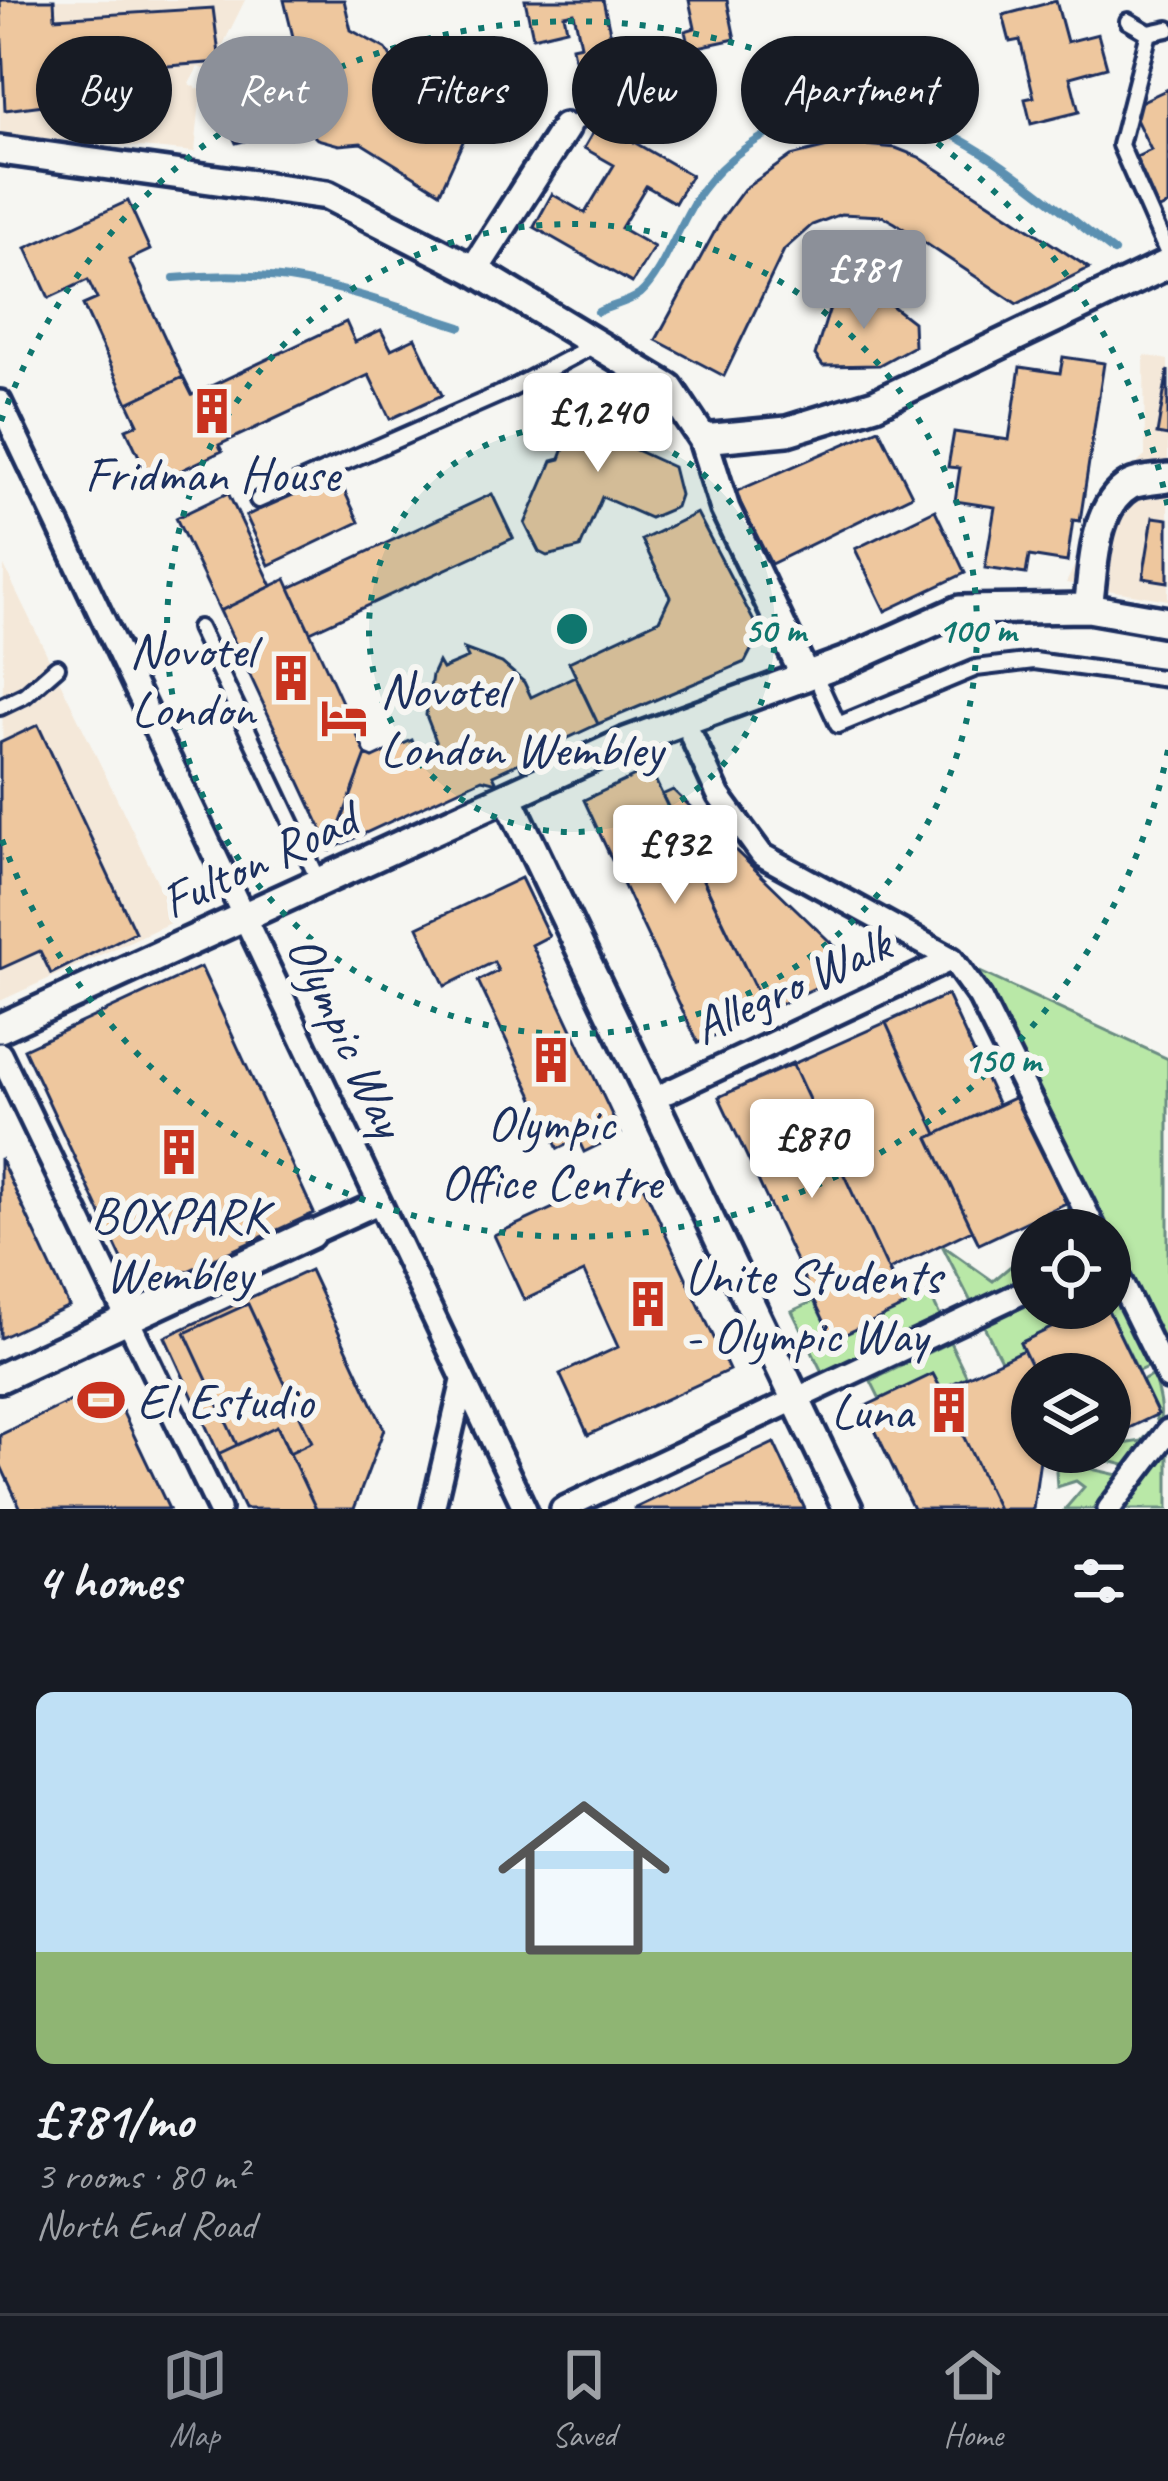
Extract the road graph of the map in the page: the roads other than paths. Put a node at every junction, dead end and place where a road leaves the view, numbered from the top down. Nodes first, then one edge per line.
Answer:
1 (1128, 21) dead end
2 (1168, 29) edge
3 (1149, 33) junction
4 (572, 126) edge
5 (565, 128) joint
6 (0, 150) edge
7 (1168, 254) edge
8 (1168, 264) edge
9 (474, 270) junction
10 (596, 344) junction
11 (0, 402) edge
12 (704, 439) junction
13 (1168, 478) edge
14 (258, 500) dead end
15 (1088, 608) junction
16 (1168, 622) edge
17 (199, 628) dead end
18 (57, 668) dead end
19 (1168, 679) edge
20 (813, 682) junction
21 (0, 707) edge
22 (692, 737) dead end
23 (508, 797) junction
24 (320, 883) junction
25 (243, 919) junction
26 (952, 959) junction
27 (0, 1028) edge
28 (0, 1054) edge
29 (668, 1092) dead end
30 (378, 1203) junction
31 (1085, 1209) edge
32 (310, 1234) joint
33 (1011, 1298) edge
34 (1131, 1303) edge
35 (124, 1320) junction
36 (0, 1378) edge
37 (1168, 1378) edge
38 (464, 1381) junction
39 (798, 1401) junction
40 (1168, 1431) edge
41 (219, 1509) edge
42 (434, 1509) edge
43 (525, 1509) edge
44 (562, 1509) edge
45 (848, 1509) edge
46 (1108, 1509) edge

1 - 3 lane
2 - 3 lane
3 - 7 lane
4 - 5 lane
5 - 9 street
6 - 9 street
8 - 12 street
9 - 10 street
10 - 12 street
10 - 14 lane
11 - 25 street, Olympic Way
12 - 20 street
13 - 15 street
15 - 16 street, Fulton Road
15 - 20 street, Fulton Road
17 - 24 lane
18 - 21 lane
19 - 20 lane
20 - 23 street, Fulton Road
22 - 26 street
23 - 24 street, Fulton Road
23 - 39 street
24 - 25 street, Fulton Road
25 - 27 street, Fulton Road
25 - 30 street, Olympic Way
26 - 29 street, Allegro Walk
26 - 31 street
28 - 35 street
30 - 32 street
30 - 38 street, Olympic Way
32 - 35 street
33 - 39 street
34 - 37 street
35 - 36 street
35 - 41 street
38 - 42 street
38 - 43 street, Olympic Way
39 - 44 street
39 - 45 street
40 - 46 street

